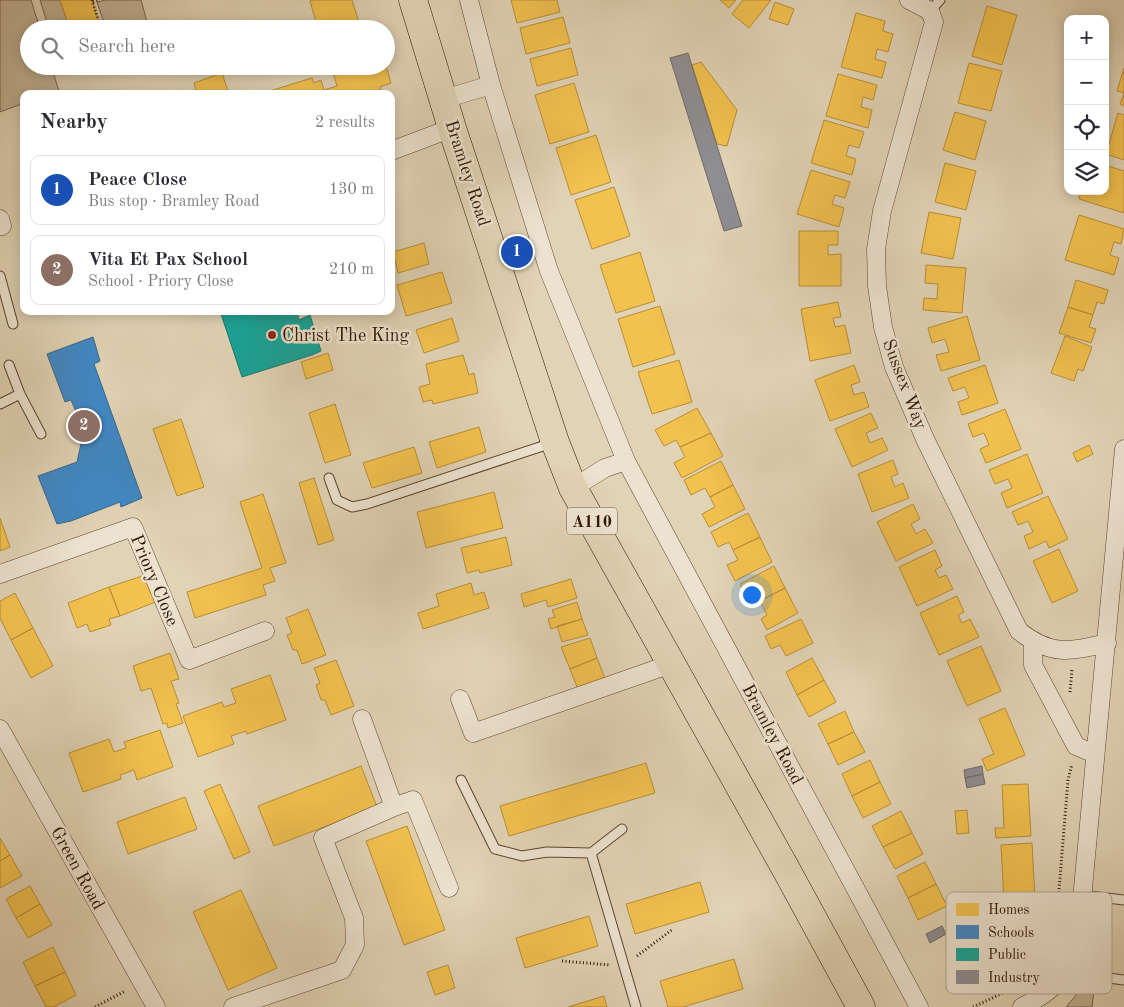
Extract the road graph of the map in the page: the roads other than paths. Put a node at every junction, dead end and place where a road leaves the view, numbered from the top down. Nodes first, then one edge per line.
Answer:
1 (414, 0) edge
2 (468, 0) edge
3 (909, 0) edge
4 (935, 6) edge
5 (490, 85) junction
6 (444, 98) junction
7 (452, 128) junction
8 (395, 149) edge
9 (0, 219) edge
10 (0, 226) edge
11 (0, 276) edge
12 (13, 324) dead end
13 (9, 365) dead end
14 (20, 394) junction
15 (0, 404) edge
16 (41, 434) dead end
17 (555, 442) junction
18 (1124, 449) edge
19 (626, 461) junction
20 (329, 478) dead end
21 (573, 488) junction
22 (0, 574) edge
23 (265, 631) dead end
24 (1033, 642) junction
25 (1107, 643) junction
26 (671, 664) junction
27 (460, 699) dead end
28 (362, 719) dead end
29 (0, 729) edge
30 (1095, 754) junction
31 (461, 780) dead end
32 (394, 807) junction
33 (622, 829) dead end
34 (591, 853) junction
35 (449, 888) dead end
36 (1082, 892) edge
37 (1045, 994) edge
38 (1032, 1005) edge
39 (857, 1006) edge
40 (156, 1007) edge
41 (233, 1007) edge
42 (636, 1007) edge
43 (919, 1007) edge

1 - 6 main road, Bramley Road / A110
2 - 5 street, Bramley Road
3 - 4 street, Sussex Way
4 - 24 street, Sussex Way
5 - 6 street
5 - 19 street, Bramley Road
6 - 7 main road, Bramley Road / A110
7 - 8 street
7 - 17 main road, Bramley Road / A110
9 - 10 street
11 - 12 lane
13 - 14 lane
14 - 15 lane
14 - 16 lane
17 - 20 lane
17 - 21 main road, Bramley Road / A110
18 - 25 street
19 - 21 street
19 - 43 street, Bramley Road
21 - 26 main road, Bramley Road / A110
22 - 23 street, Priory Close
24 - 25 street, Sussex Way
24 - 30 street
25 - 30 street
26 - 27 street
26 - 39 main road, Bramley Road / A110
28 - 32 street
29 - 40 street, Green Road
30 - 36 street
31 - 34 lane
32 - 35 street
32 - 41 street
33 - 34 lane
34 - 42 lane
37 - 38 street

